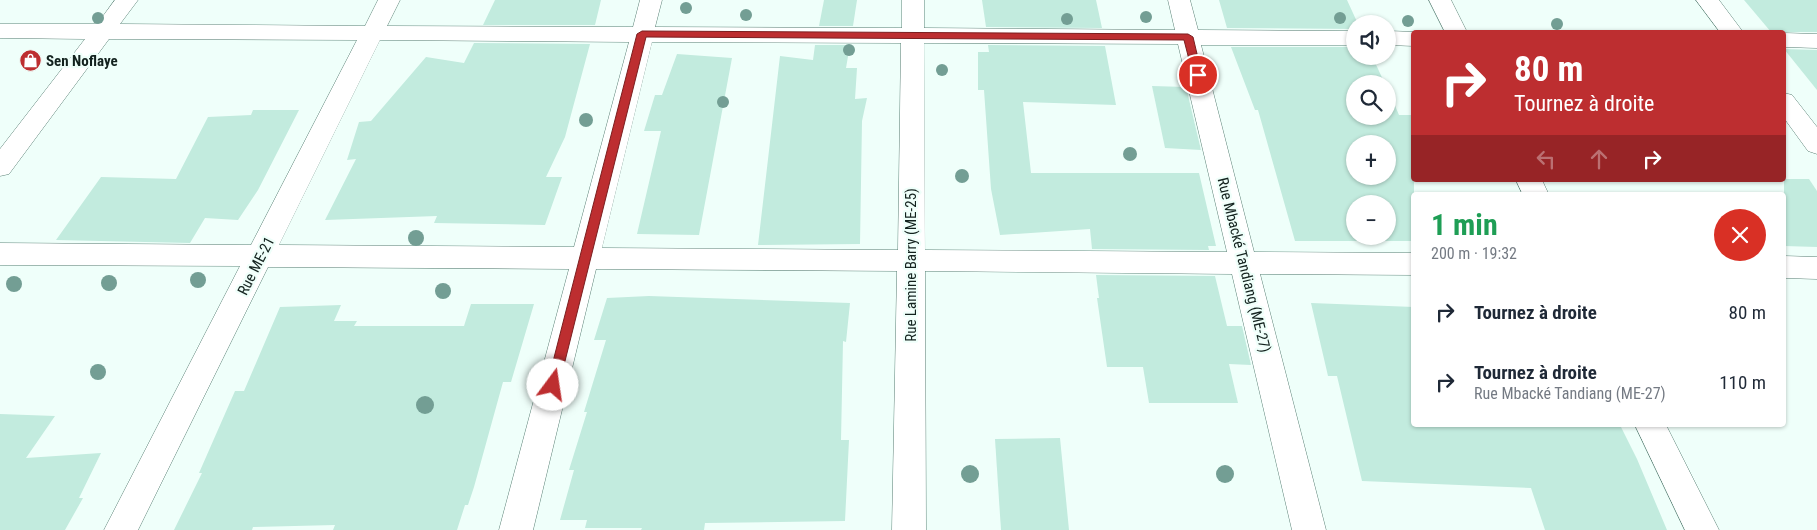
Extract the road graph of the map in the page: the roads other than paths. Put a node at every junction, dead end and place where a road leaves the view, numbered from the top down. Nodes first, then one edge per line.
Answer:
1 (127, 0) edge
2 (389, 0) edge
3 (651, 0) edge
4 (913, 0) edge
5 (1179, 0) edge
6 (1440, 0) edge
7 (1707, 0) edge
8 (1455, 30) edge
9 (1730, 30) edge
10 (0, 31) edge
11 (103, 32) junction
12 (373, 33) junction
13 (642, 34) junction
14 (913, 36) junction
15 (1188, 37) junction
16 (1346, 38) edge
17 (1396, 38) edge
18 (1411, 38) edge
19 (1786, 40) edge
20 (1817, 41) edge
21 (1786, 104) edge
22 (1817, 145) edge
23 (0, 167) edge
24 (0, 254) edge
25 (261, 256) junction
26 (585, 258) junction
27 (911, 261) junction
28 (1244, 263) junction
29 (1411, 264) edge
30 (1786, 267) edge
31 (1817, 268) edge
32 (1651, 427) edge
33 (121, 530) edge
34 (516, 530) edge
35 (909, 530) edge
36 (1309, 530) edge
37 (1702, 530) edge

1 - 11 street
2 - 12 street, Rue ME-21
3 - 13 street
4 - 14 street, Rue Lamine Barry (ME-25)
5 - 15 street, Rue Mbacké Tandiang (ME-27)
6 - 8 street
7 - 9 street
10 - 11 street
11 - 12 street
11 - 23 street
12 - 13 street
12 - 25 street, Rue ME-21
13 - 14 street
13 - 26 street
14 - 15 street
14 - 27 street, Rue Lamine Barry (ME-25)
15 - 16 street
15 - 28 street, Rue Mbacké Tandiang (ME-27)
17 - 18 street
19 - 20 street
21 - 22 street
24 - 25 street
25 - 26 street
25 - 33 street, Rue ME-21
26 - 27 street
26 - 34 street
27 - 28 street
27 - 35 street, Rue Lamine Barry (ME-25)
28 - 29 street
28 - 36 street, Rue Mbacké Tandiang (ME-27)
30 - 31 street
32 - 37 street

